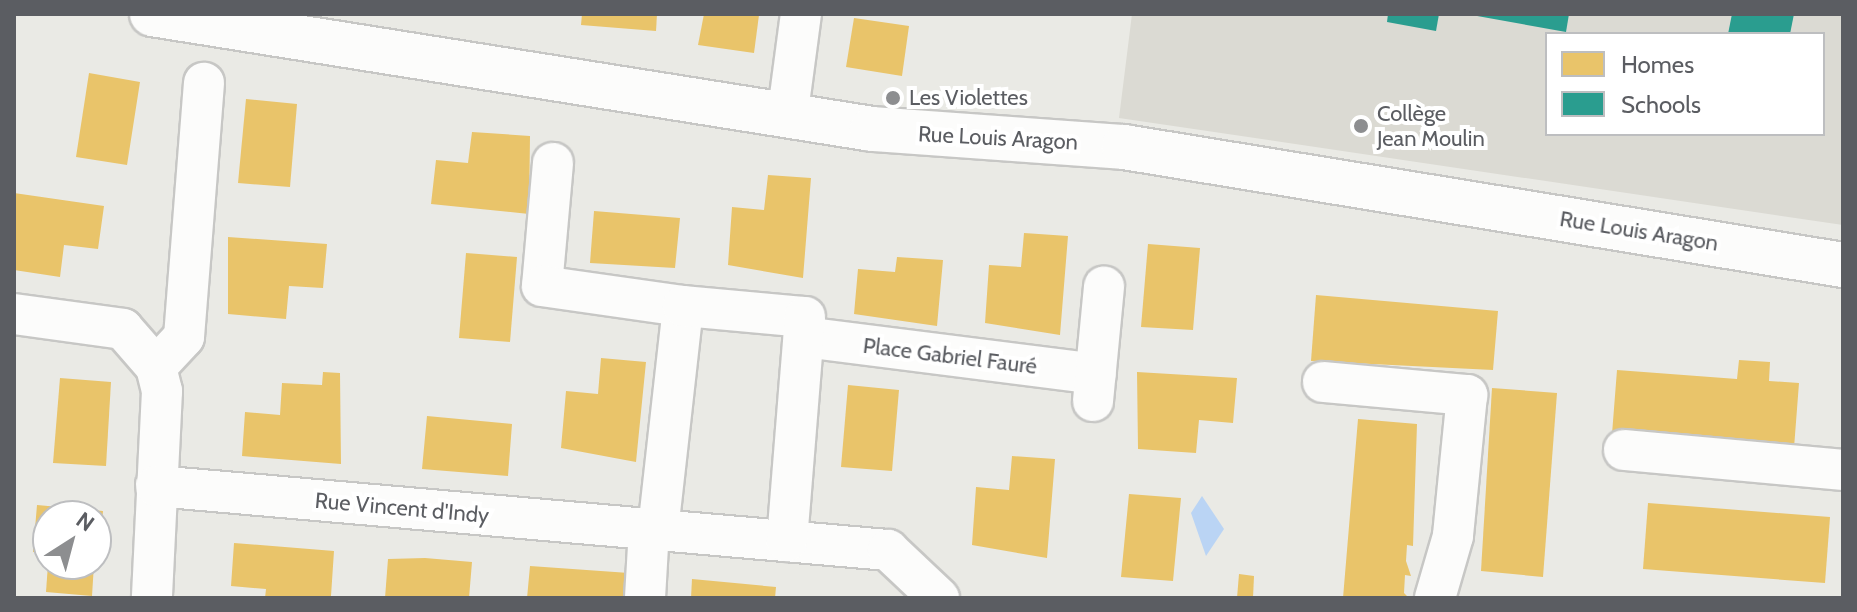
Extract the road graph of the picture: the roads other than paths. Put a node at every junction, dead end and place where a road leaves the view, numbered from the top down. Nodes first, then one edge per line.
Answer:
1 (152, 14) edge
2 (801, 14) edge
3 (204, 83) dead end
4 (788, 111) junction
5 (553, 163) dead end
6 (1843, 265) edge
7 (1104, 287) dead end
8 (683, 306) junction
9 (14, 314) edge
10 (804, 337) junction
11 (156, 367) junction
12 (1323, 382) dead end
13 (1624, 450) dead end
14 (1843, 470) edge
15 (156, 486) junction
16 (654, 530) junction
17 (787, 541) junction
18 (152, 598) edge
19 (645, 598) edge
20 (939, 598) edge
21 (1435, 598) edge

1 - 4 street, Rue Louis Aragon
2 - 4 street
3 - 11 street
4 - 6 street, Rue Louis Aragon
5 - 8 street
7 - 10 street, Place Gabriel Fauré
8 - 10 street
8 - 16 street
9 - 11 street
10 - 17 street
11 - 15 street
12 - 21 street
13 - 14 street
15 - 16 street, Rue Vincent d'Indy
15 - 18 street
16 - 17 street, Rue Vincent d'Indy
16 - 19 street
17 - 20 street, Rue Vincent d'Indy

